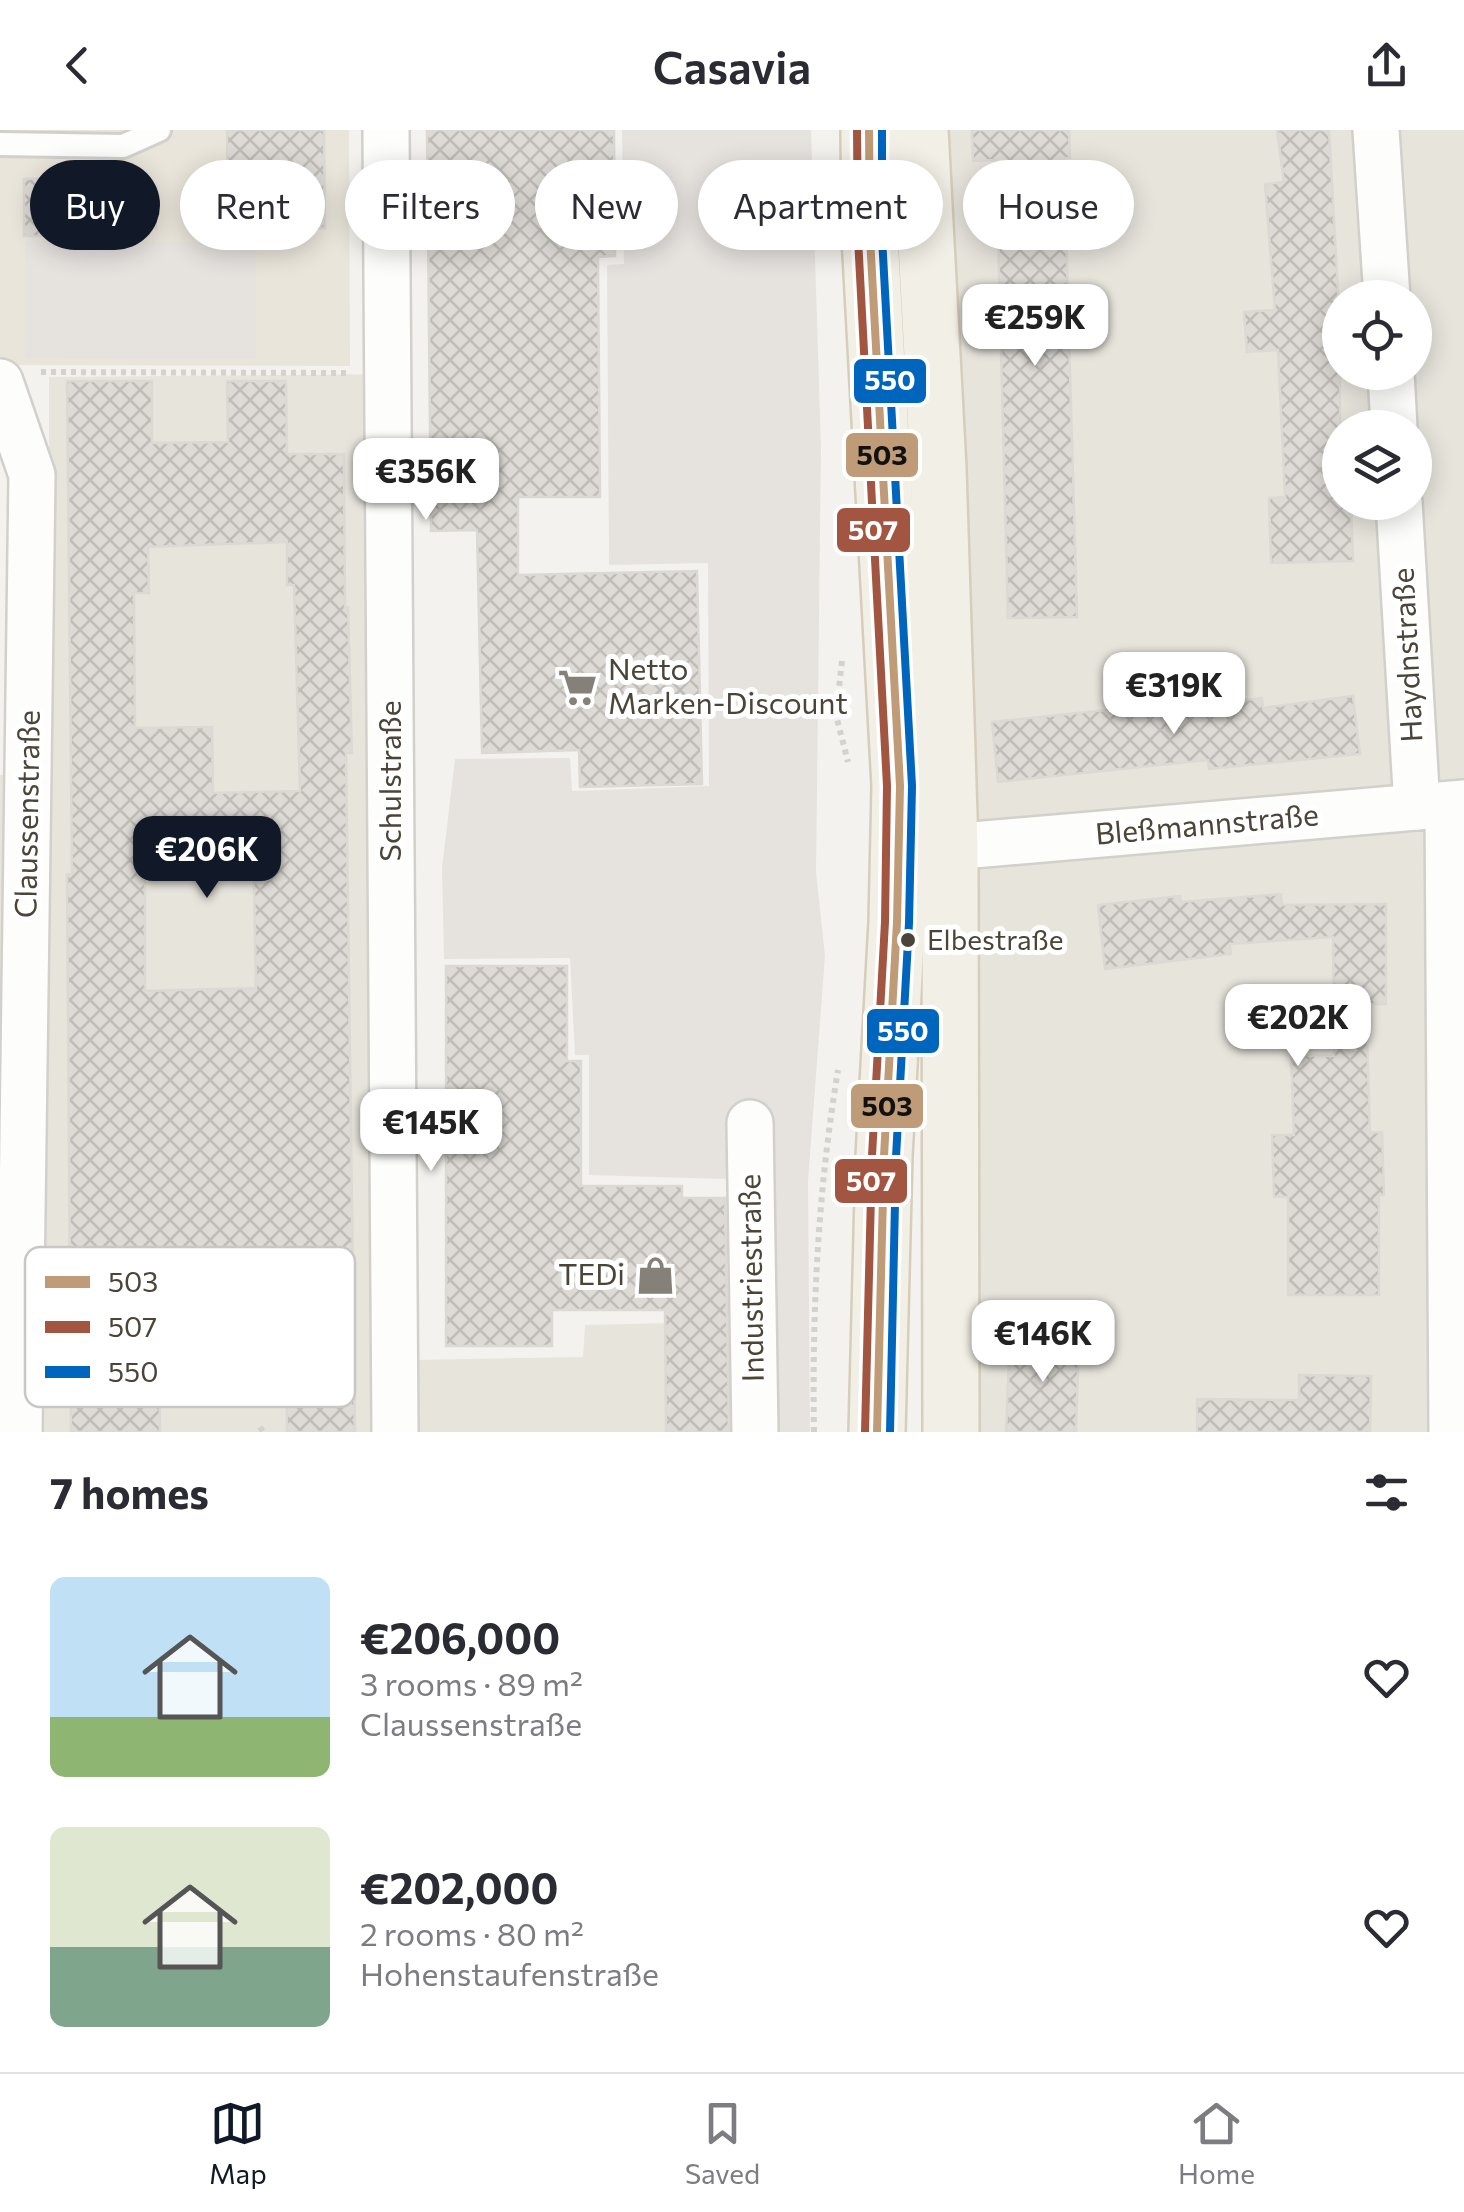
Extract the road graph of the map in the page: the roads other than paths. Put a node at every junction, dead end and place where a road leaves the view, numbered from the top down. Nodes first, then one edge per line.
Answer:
1 (159, 130) edge
2 (386, 130) edge
3 (869, 130) edge
4 (920, 130) edge
5 (1376, 130) edge
6 (0, 144) edge
7 (1385, 280) edge
8 (19, 377) edge
9 (1402, 520) edge
10 (1443, 805) edge
11 (950, 847) junction
12 (750, 1123) dead end
13 (12, 1157) edge
14 (19, 1432) edge
15 (395, 1432) edge
16 (755, 1432) edge
17 (876, 1432) edge
18 (951, 1432) edge
19 (1452, 1432) edge

1 - 6 lane
2 - 15 street, Schulstraße
3 - 17 main road
4 - 11 main road
5 - 7 street
8 - 13 street, Claussenstraße
9 - 10 street, Haydnstraße
10 - 11 street, Bleßmannstraße
10 - 19 street, Haydnstraße
11 - 18 main road
12 - 16 street, Industriestraße
13 - 14 street, Claussenstraße

